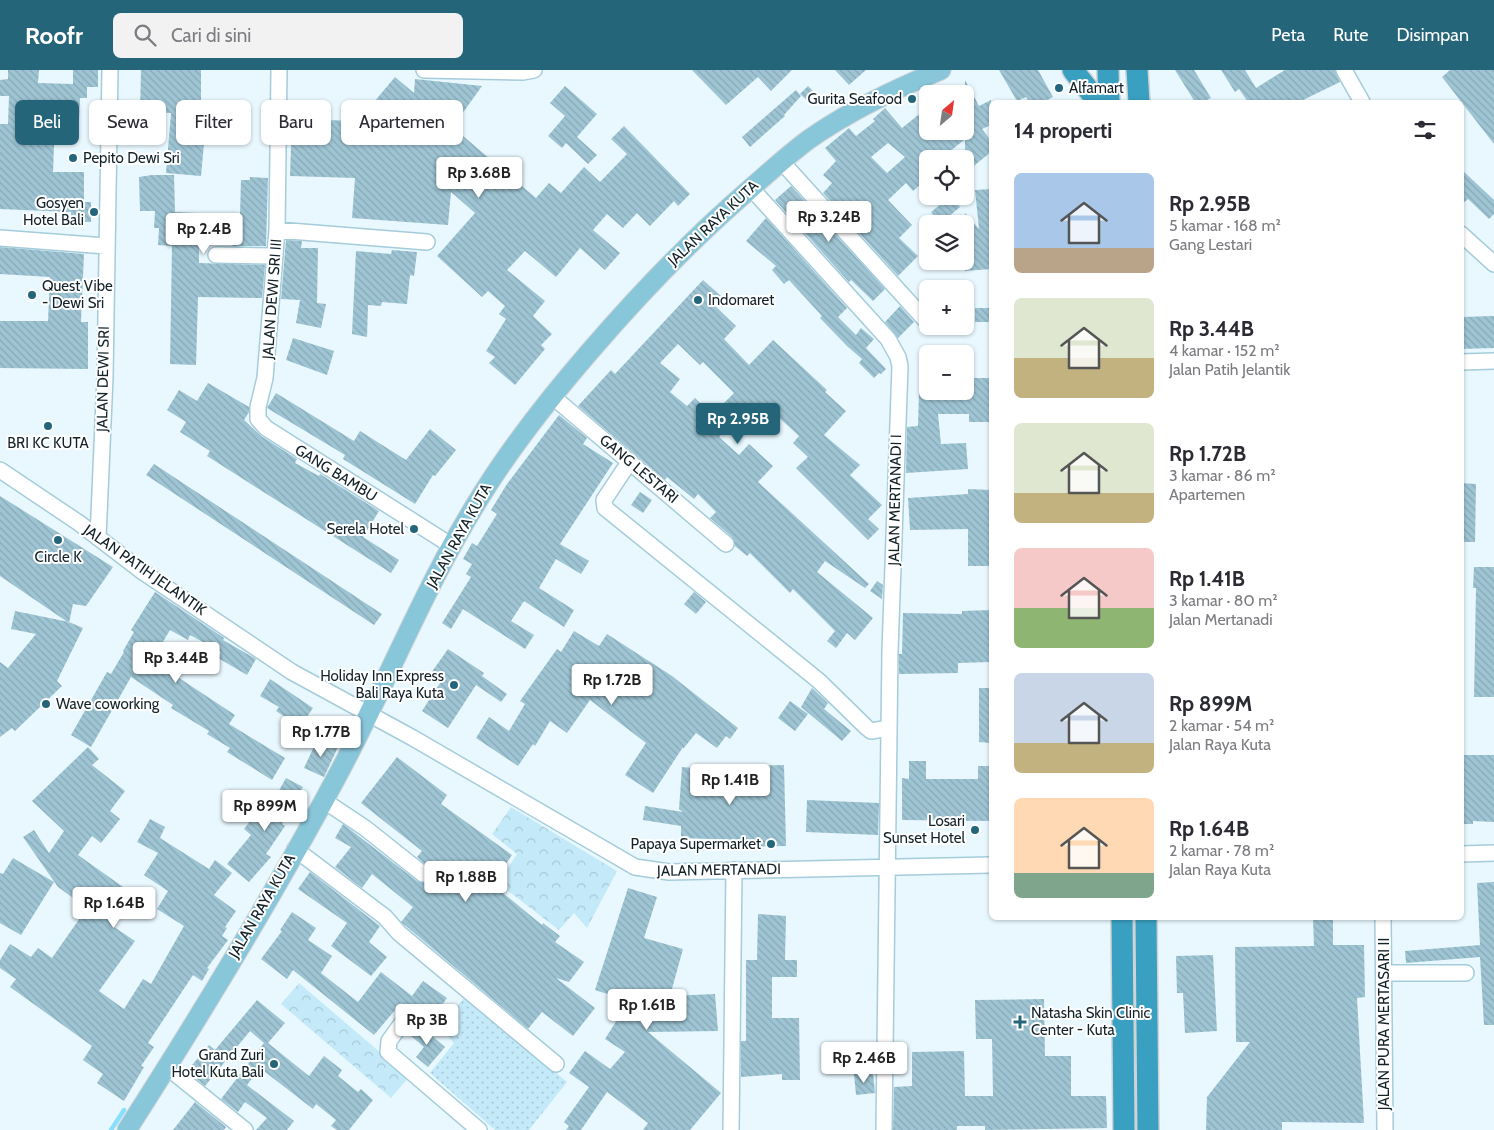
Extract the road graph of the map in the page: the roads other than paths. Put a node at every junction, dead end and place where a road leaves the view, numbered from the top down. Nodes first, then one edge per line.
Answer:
1 (110, 70) edge
2 (279, 70) edge
3 (424, 70) edge
4 (534, 70) edge
5 (941, 70) edge
6 (1073, 70) edge
7 (1108, 70) edge
8 (1137, 70) edge
9 (1344, 70) edge
10 (1096, 100) edge
11 (1109, 100) edge
12 (1139, 100) edge
13 (1361, 100) edge
14 (782, 161) junction
15 (751, 188) junction
16 (277, 230) junction
17 (1464, 237) edge
18 (0, 238) edge
19 (427, 242) dead end
20 (106, 246) junction
21 (216, 255) dead end
22 (275, 256) junction
23 (1494, 264) edge
24 (919, 314) edge
25 (1494, 361) edge
26 (1464, 362) edge
27 (266, 378) joint
28 (552, 396) junction
29 (630, 461) junction
30 (0, 470) edge
31 (99, 516) junction
32 (79, 523) junction
33 (98, 538) junction
34 (726, 544) dead end
35 (452, 546) junction
36 (368, 715) junction
37 (889, 728) junction
38 (323, 800) junction
39 (295, 849) junction
40 (1494, 853) edge
41 (1464, 854) edge
42 (989, 865) edge
43 (885, 867) junction
44 (734, 870) junction
45 (423, 874) dead end
46 (1122, 920) edge
47 (1146, 920) edge
48 (1383, 920) edge
49 (1384, 973) junction
50 (1466, 974) dead end
51 (402, 1023) dead end
52 (556, 1064) dead end
53 (167, 1067) junction
54 (126, 1130) edge
55 (245, 1130) edge
56 (480, 1130) edge
57 (731, 1130) edge
58 (884, 1130) edge
59 (1124, 1130) edge
60 (1148, 1130) edge
61 (1385, 1130) edge

1 - 20 street, JALAN DEWI SRI
2 - 16 street, JALAN DEWI SRI III
3 - 4 street
5 - 14 main road, JALAN RAYA KUTA
6 - 10 highway
7 - 11 highway
8 - 12 highway
9 - 13 street
14 - 15 main road, JALAN RAYA KUTA
14 - 24 street
15 - 28 main road, JALAN RAYA KUTA
15 - 37 street, JALAN MERTANADI I
16 - 19 street
16 - 22 street, JALAN DEWI SRI III
17 - 23 street
18 - 20 street
20 - 31 street, JALAN DEWI SRI
21 - 22 street
22 - 27 street, JALAN DEWI SRI III
25 - 26 street
27 - 35 street, GANG BAMBU
28 - 29 street, GANG LESTARI
28 - 35 main road, JALAN RAYA KUTA
29 - 34 street, GANG LESTARI
29 - 37 street
30 - 32 street, JALAN PATIH JELANTIK
31 - 32 street
31 - 33 street, JALAN DEWI SRI
32 - 33 street, JALAN PATIH JELANTIK
33 - 36 street, JALAN PATIH JELANTIK
35 - 36 main road, JALAN RAYA KUTA
36 - 38 main road, JALAN RAYA KUTA
36 - 44 street, JALAN MERTANADI
37 - 43 street, JALAN MERTANADI I
38 - 39 main road, JALAN RAYA KUTA
38 - 45 street
39 - 52 street
39 - 53 main road, JALAN RAYA KUTA
40 - 41 street
42 - 43 street, JALAN MERTANADI
43 - 44 street, JALAN MERTANADI
43 - 58 street, JALAN MERTANADI I
44 - 57 street
46 - 59 highway
47 - 60 highway
48 - 49 street, JALAN PURA MERTASARI II
49 - 50 street
49 - 61 street, JALAN PURA MERTASARI II
51 - 56 street
53 - 54 main road, JALAN RAYA KUTA
53 - 55 street

